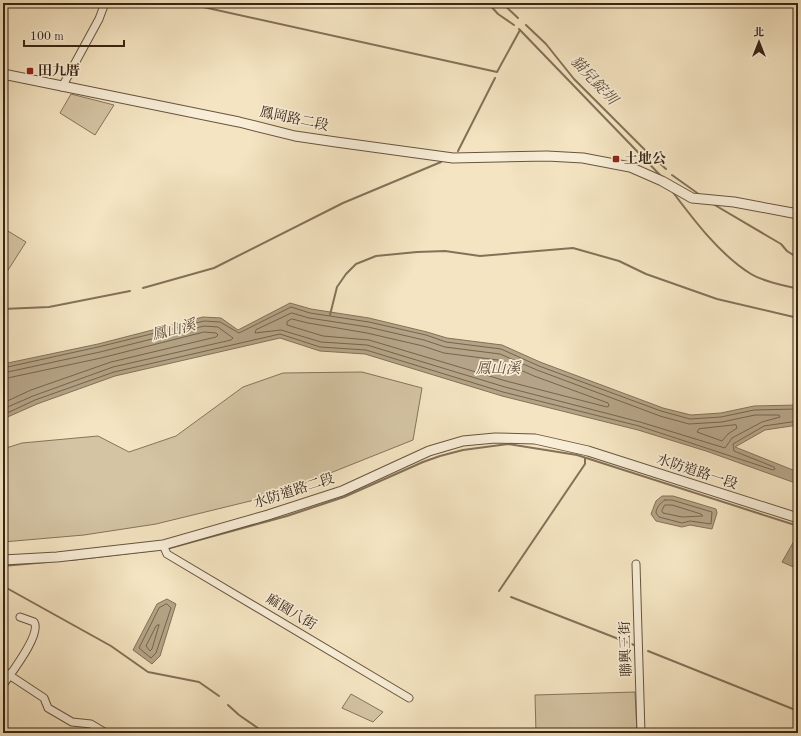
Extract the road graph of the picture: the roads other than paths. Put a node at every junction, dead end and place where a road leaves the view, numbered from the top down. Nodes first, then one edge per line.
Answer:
1 (105, 3) edge
2 (3, 74) edge
3 (62, 87) junction
4 (798, 214) edge
5 (588, 451) joint
6 (798, 518) edge
7 (165, 549) junction
8 (3, 560) edge
9 (636, 564) dead end
10 (20, 618) dead end
11 (6, 673) edge
12 (3, 685) edge
13 (409, 698) dead end
14 (106, 733) edge
15 (641, 733) edge

1 - 3 street
2 - 3 street, 鳳岡路二段
3 - 4 street, 鳳岡路二段
5 - 6 street, 水防道路一段
5 - 7 street, 水防道路二段
7 - 8 street, 水防道路二段
7 - 13 street, 麻園八街
9 - 15 street, 聯興三街
10 - 11 street
11 - 12 street
11 - 14 street

